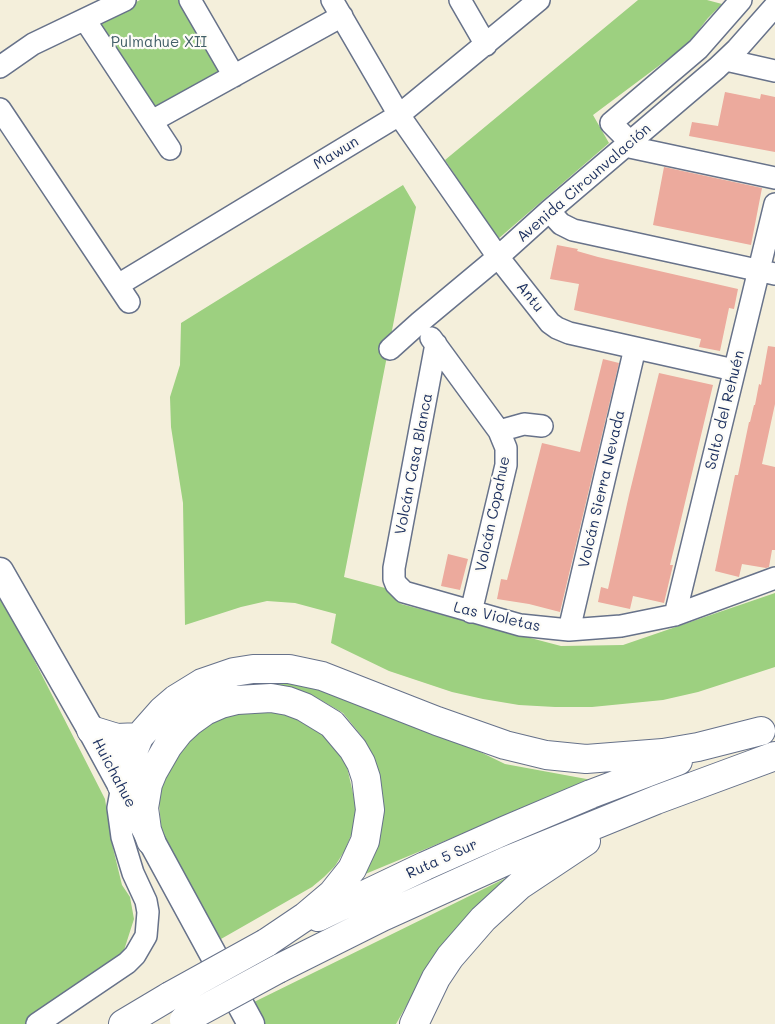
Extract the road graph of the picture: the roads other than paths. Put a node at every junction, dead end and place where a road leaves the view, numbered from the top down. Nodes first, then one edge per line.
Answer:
1 (126, 0) edge
2 (190, 0) edge
3 (460, 0) edge
4 (539, 0) edge
5 (741, 0) edge
6 (337, 8) edge
7 (773, 8) edge
8 (85, 20) junction
9 (486, 45) junction
10 (726, 60) junction
11 (0, 67) edge
12 (775, 71) edge
13 (234, 76) junction
14 (0, 109) edge
15 (399, 115) junction
16 (152, 121) junction
17 (628, 144) junction
18 (170, 149) dead end
19 (775, 178) edge
20 (775, 204) edge
21 (549, 211) junction
22 (498, 257) junction
23 (767, 272) edge
24 (420, 322) junction
25 (436, 344) junction
26 (635, 348) junction
27 (390, 349) dead end
28 (734, 370) junction
29 (542, 426) dead end
30 (499, 431) junction
31 (0, 571) edge
32 (775, 578) edge
33 (396, 584) joint
34 (471, 612) junction
35 (675, 615) junction
36 (569, 630) junction
37 (768, 729) edge
38 (91, 730) junction
39 (139, 737) junction
40 (775, 756) edge
41 (122, 786) junction
42 (656, 800) junction
43 (151, 841) junction
44 (266, 943) junction
45 (181, 1022) edge
46 (37, 1024) edge
47 (123, 1024) edge
48 (251, 1024) edge
49 (414, 1024) edge

1 - 8 street
2 - 13 street
3 - 9 street
4 - 9 street, Mawun
5 - 17 street
6 - 13 street
6 - 15 street, Antu
7 - 10 street, Avenida Circunvalación
8 - 11 street
8 - 16 street
9 - 15 street, Mawun
10 - 12 street
10 - 17 street, Avenida Circunvalación
13 - 16 street
14 - 15 street, Mawun
15 - 22 street, Antu
16 - 18 street
17 - 19 street
17 - 21 street, Avenida Circunvalación
20 - 23 street, Salto del Rehuén
21 - 22 street, Avenida Circunvalación
21 - 23 street
22 - 24 street, Avenida Circunvalación
22 - 26 street, Antu
23 - 28 street, Salto del Rehuén
24 - 25 street, Volcán Copahue
24 - 27 street, Avenida Circunvalación
25 - 30 street, Volcán Copahue
25 - 33 street, Volcán Casa Blanca
26 - 28 street, Antu
26 - 36 street, Volcán Sierra Nevada
28 - 35 street, Salto del Rehuén
29 - 30 street
30 - 34 street, Volcán Copahue
31 - 38 main road, Huichahue
32 - 35 street, Las Violetas
33 - 34 street, Las Violetas
34 - 36 street, Las Violetas
35 - 36 street, Las Violetas
37 - 39 highway
37 - 44 highway, Ruta 5 Sur
38 - 39 highway
38 - 41 main road, Huichahue
39 - 41 highway
40 - 42 highway, Ruta 5 Sur
41 - 43 main road, Huichahue
41 - 46 street
42 - 45 highway, Ruta 5 Sur, bridge
42 - 49 highway
43 - 44 highway
43 - 48 main road, Huichahue
44 - 47 highway, Ruta 5 Sur, bridge

